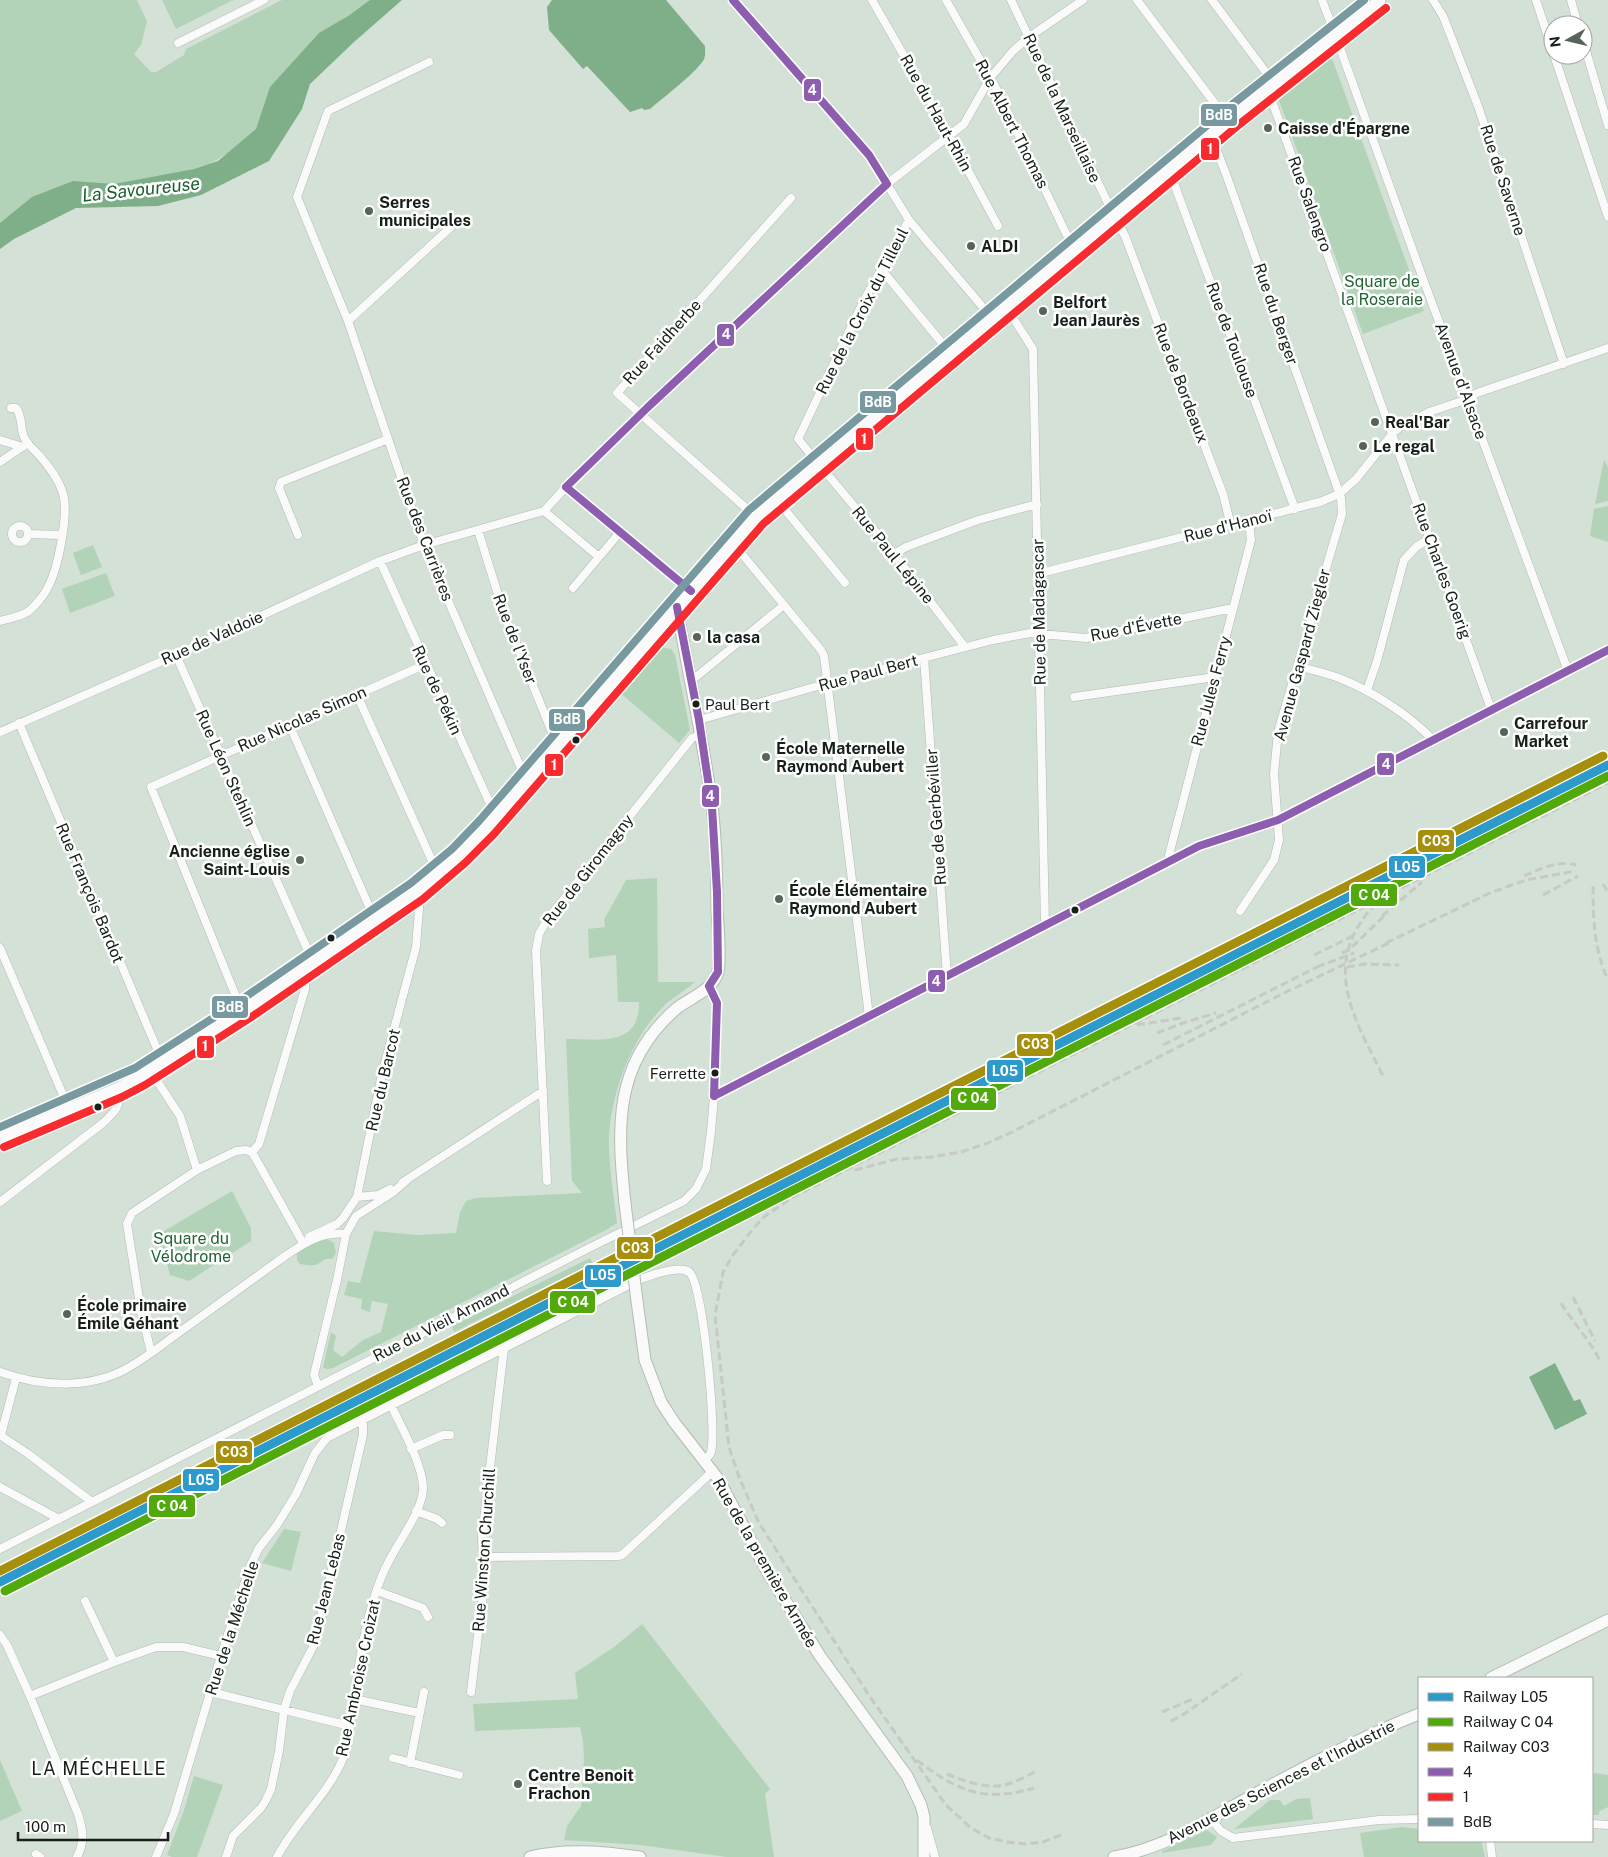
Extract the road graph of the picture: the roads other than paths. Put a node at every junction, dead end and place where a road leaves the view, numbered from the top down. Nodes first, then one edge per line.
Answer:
1 (264, 0) edge
2 (733, 0) edge
3 (872, 0) edge
4 (946, 0) edge
5 (1011, 0) edge
6 (1083, 0) edge
7 (1136, 0) edge
8 (1212, 0) edge
9 (1322, 0) edge
10 (1380, 0) edge
11 (1433, 0) edge
12 (1536, 0) edge
13 (1571, 0) edge
14 (1575, 15) edge
15 (1543, 22) edge
16 (1336, 34) junction
17 (1029, 37) junction
18 (178, 43) dead end
19 (429, 62) dead end
20 (1557, 65) edge
21 (1590, 65) edge
22 (990, 78) junction
23 (1270, 86) junction
24 (1228, 120) junction
25 (1608, 125) edge
26 (949, 136) junction
27 (1211, 136) junction
28 (1169, 170) junction
29 (887, 184) junction
30 (791, 198) dead end
31 (1114, 216) junction
32 (1608, 218) edge
33 (908, 220) junction
34 (998, 226) dead end
35 (451, 227) dead end
36 (1074, 250) junction
37 (881, 269) junction
38 (1006, 307) junction
39 (992, 318) junction
40 (348, 321) junction
41 (1608, 348) edge
42 (951, 354) junction
43 (1564, 364) junction
44 (1468, 399) junction
45 (11, 408) dead end
46 (641, 414) junction
47 (1393, 433) junction
48 (388, 439) junction
49 (0, 440) edge
50 (26, 445) junction
51 (0, 462) edge
52 (819, 464) junction
53 (566, 487) junction
54 (1339, 494) junction
55 (777, 500) junction
56 (1036, 504) junction
57 (1295, 509) junction
58 (544, 511) junction
59 (756, 518) junction
60 (1249, 521) junction
61 (1231, 526) junction
62 (478, 530) junction
63 (620, 532) junction
64 (28, 534) dead end
65 (62, 535) junction
66 (298, 535) dead end
67 (1430, 539) junction
68 (733, 543) junction
69 (424, 544) junction
70 (894, 554) junction
71 (599, 557) junction
72 (380, 562) junction
73 (1037, 574) junction
74 (845, 584) dead end
75 (573, 588) dead end
76 (691, 591) junction
77 (784, 605) junction
78 (677, 607) junction
79 (1233, 608) junction
80 (0, 620) edge
81 (1039, 634) junction
82 (965, 647) junction
83 (1608, 650) edge
84 (176, 655) junction
85 (924, 658) junction
86 (426, 664) junction
87 (1298, 666) junction
88 (1568, 671) junction
89 (1215, 677) junction
90 (691, 681) junction
91 (828, 683) junction
92 (1367, 690) junction
93 (357, 695) junction
94 (1074, 697) dead end
95 (1491, 709) junction
96 (699, 720) junction
97 (19, 723) junction
98 (290, 726) junction
99 (0, 732) edge
100 (701, 736) junction
101 (1433, 740) junction
102 (558, 747) junction
103 (220, 756) junction
104 (527, 782) junction
105 (496, 817) junction
106 (1278, 820) junction
107 (1171, 860) junction
108 (438, 874) junction
109 (417, 891) junction
110 (1240, 911) dead end
111 (375, 920) junction
112 (1045, 925) junction
113 (0, 948) edge
114 (313, 962) junction
115 (299, 972) junction
116 (947, 976) junction
117 (709, 986) junction
118 (244, 1010) junction
119 (869, 1016) junction
120 (163, 1063) junction
121 (150, 1070) junction
122 (118, 1088) junction
123 (543, 1091) junction
124 (714, 1096) junction
125 (69, 1109) junction
126 (0, 1138) edge
127 (252, 1152) junction
128 (197, 1170) junction
129 (407, 1180) junction
130 (547, 1181) dead end
131 (357, 1197) junction
132 (0, 1202) edge
133 (363, 1211) junction
134 (340, 1221) junction
135 (346, 1234) junction
136 (302, 1243) junction
137 (504, 1348) junction
138 (151, 1352) junction
139 (0, 1372) edge
140 (16, 1378) junction
141 (318, 1386) junction
142 (391, 1405) junction
143 (363, 1420) junction
144 (450, 1435) dead end
145 (411, 1449) junction
146 (704, 1461) junction
147 (712, 1472) junction
148 (0, 1487) edge
149 (92, 1502) junction
150 (416, 1511) junction
151 (59, 1519) junction
152 (442, 1523) dead end
153 (0, 1549) edge
154 (483, 1557) junction
155 (377, 1591) junction
156 (85, 1601) dead end
157 (428, 1617) dead end
158 (1608, 1620) edge
159 (0, 1635) edge
160 (221, 1656) junction
161 (114, 1662) junction
162 (1493, 1677) edge
163 (211, 1692) junction
164 (424, 1692) dead end
165 (470, 1692) dead end
166 (30, 1696) junction
167 (354, 1699) junction
168 (284, 1710) junction
169 (420, 1713) junction
170 (1418, 1714) edge
171 (350, 1726) junction
172 (393, 1758) dead end
173 (410, 1763) junction
174 (459, 1774) dead end
175 (924, 1818) junction
176 (1212, 1819) junction
177 (1418, 1819) edge
178 (1593, 1824) edge
179 (1608, 1825) edge
180 (1490, 1842) edge
181 (76, 1857) edge
182 (156, 1857) edge
183 (226, 1857) edge
184 (277, 1857) edge
185 (530, 1857) edge
186 (640, 1857) edge
187 (924, 1857) edge
188 (935, 1857) edge
189 (1114, 1857) edge
190 (1492, 1857) edge

1 - 18 street
2 - 29 street, Rue de la Croix du Tilleul
3 - 26 street, Rue du Haut-Rhin
4 - 22 street, Rue Albert Thomas
5 - 17 street, Rue de la Marseillaise
6 - 17 street
7 - 24 street
8 - 23 street, Rue Salengro
9 - 16 street, Avenue d'Alsace
10 - 16 main road
11 - 43 street, Rue de Saverne
12 - 15 street
13 - 14 street
16 - 23 main road
16 - 44 street, Avenue d'Alsace
17 - 22 street
17 - 31 street, Rue de la Marseillaise
19 - 40 street, Rue des Carrières
20 - 32 street
21 - 25 street
22 - 26 street
22 - 36 street, Rue Albert Thomas
23 - 24 main road
23 - 47 street, Rue Salengro
24 - 27 main road
26 - 29 street
26 - 34 street, Rue du Haut-Rhin
27 - 28 main road
27 - 54 street, Rue du Berger
28 - 31 main road
28 - 57 street, Rue de Toulouse
29 - 33 street, Rue de la Croix du Tilleul
29 - 46 street
30 - 46 street, Rue Faidherbe
31 - 36 main road
31 - 61 street, Rue de Bordeaux
33 - 37 street, Rue de la Croix du Tilleul
33 - 39 street
35 - 40 street
36 - 38 main road
37 - 42 street
37 - 52 street, Rue de la Croix du Tilleul
38 - 39 main road
38 - 56 street, Rue de Madagascar
39 - 42 main road
40 - 48 street, Rue des Carrières
41 - 43 street, Rue d'Hanoï
42 - 52 main road
43 - 44 street, Rue d'Hanoï
44 - 47 street, Rue d'Hanoï
44 - 88 street, Avenue d'Alsace
45 - 50 street
46 - 53 street
46 - 59 street, Rue Faidherbe
47 - 54 street, Rue d'Hanoï
47 - 67 street, Rue Charles Goerig
48 - 66 street
48 - 69 street, Rue des Carrières
49 - 50 street
50 - 51 street
50 - 65 street
52 - 55 main road
52 - 70 street, Rue Paul Lépine
53 - 58 street
53 - 63 street
54 - 57 street, Rue d'Hanoï
54 - 87 street, Avenue Gaspard Ziegler
55 - 59 main road
55 - 74 street
56 - 70 street
56 - 73 street, Rue de Madagascar
57 - 60 street, Rue d'Hanoï
58 - 62 street, Rue de Valdoie
58 - 71 street
59 - 68 main road
60 - 61 street, Rue d'Hanoï
60 - 79 street, Rue Jules Ferry
61 - 73 street, Rue d'Hanoï
62 - 69 street, Rue de Valdoie
62 - 102 street, Rue de l'Yser
63 - 71 street
63 - 76 street
64 - 65 street
65 - 80 street
67 - 92 street
67 - 95 street, Rue Charles Goerig
68 - 76 main road
68 - 77 street
69 - 72 street, Rue de Valdoie
69 - 104 street, Rue des Carrières
70 - 82 street, Rue Paul Lépine
71 - 75 street
72 - 84 street, Rue de Valdoie
72 - 86 street, Rue de Pékin
73 - 81 street, Rue de Madagascar
76 - 78 main road
77 - 90 street
77 - 91 street
78 - 90 main road
78 - 102 main road
79 - 81 street, Rue d'Évette
79 - 89 street, Rue Jules Ferry
81 - 82 street, Rue Paul Bert
81 - 112 street, Rue de Madagascar
82 - 85 street, Rue Paul Bert
83 - 88 street
84 - 97 street, Rue de Valdoie
84 - 103 street, Rue Léon Stehlin
85 - 91 street, Rue Paul Bert
85 - 116 street, Rue de Gerbéviller
86 - 93 street, Rue Nicolas Simon
86 - 105 street, Rue de Pékin
87 - 92 street
87 - 106 street, Avenue Gaspard Ziegler
88 - 95 street
89 - 94 street
89 - 107 street, Rue Jules Ferry
90 - 96 main road
91 - 96 street, Rue Paul Bert
91 - 119 street
92 - 101 street
93 - 98 street, Rue Nicolas Simon
93 - 108 street
95 - 101 street
96 - 100 main road
97 - 99 street, Rue de Valdoie
97 - 120 street, Rue François Bardot
98 - 103 street, Rue Nicolas Simon
98 - 111 street
100 - 117 main road
100 - 123 street, Rue de Giromagny
101 - 106 street
102 - 104 main road
103 - 114 street, Rue Léon Stehlin
103 - 118 street, Rue Nicolas Simon
104 - 105 main road
105 - 108 main road
106 - 107 street
106 - 110 street, Avenue Gaspard Ziegler
107 - 112 street
108 - 109 main road
109 - 111 main road
109 - 131 street, Rue du Barcot
111 - 114 main road
112 - 116 street
113 - 125 street
114 - 115 main road
115 - 118 main road
115 - 127 street
116 - 119 street
117 - 124 street, Rue du Vieil Armand
117 - 146 main road, Rue de la première Armée, bridge
118 - 120 main road
119 - 124 street
120 - 121 main road
121 - 122 main road
121 - 128 street
122 - 125 main road
122 - 132 street
123 - 129 street
123 - 130 street
124 - 141 street, Rue du Vieil Armand
125 - 126 main road
127 - 128 street
127 - 136 street
128 - 138 street
129 - 131 street
129 - 133 street
131 - 133 street
131 - 134 street, Rue du Barcot
133 - 135 street
134 - 135 street
134 - 136 street, Rue du Barcot
135 - 136 street
135 - 141 street
136 - 138 street, Rue du Barcot
137 - 142 street, Rue de la Méchelle
137 - 146 street, Rue de la Méchelle
137 - 154 street, Rue Winston Churchill
138 - 140 street, Rue du Barcot
139 - 140 street, Rue du Barcot
140 - 149 street
141 - 149 street, Rue du Vieil Armand
142 - 143 street, Rue de la Méchelle
142 - 145 street, Rue Ambroise Croizat
143 - 160 street, Rue de la Méchelle
143 - 168 street, Rue Jean Lebas
144 - 145 street
145 - 150 street, Rue Ambroise Croizat
146 - 147 main road, Rue de la première Armée
147 - 154 street
147 - 175 main road, Rue de la première Armée
148 - 151 street
149 - 151 street, Rue du Vieil Armand
150 - 152 street
150 - 155 street, Rue Ambroise Croizat
151 - 153 street, Rue du Vieil Armand
154 - 165 street, Rue Winston Churchill
155 - 157 street
155 - 167 street, Rue Ambroise Croizat
156 - 161 street
158 - 162 main road
159 - 166 street
160 - 161 street
160 - 163 street, Rue de la Méchelle
161 - 166 street
163 - 168 street
163 - 182 street, Rue de la Méchelle
164 - 169 street
166 - 181 street
167 - 169 street
167 - 171 street, Rue Ambroise Croizat
168 - 171 street
168 - 183 street, Rue Jean Lebas
169 - 173 street
170 - 176 main road, Avenue des Sciences et l'Industrie
171 - 184 street, Rue Ambroise Croizat
172 - 173 street
173 - 174 street
175 - 187 main road, Rue de la première Armée
175 - 188 street
176 - 177 street
176 - 189 main road, Avenue des Sciences et l'Industrie
178 - 179 street
180 - 190 street
185 - 186 main road

